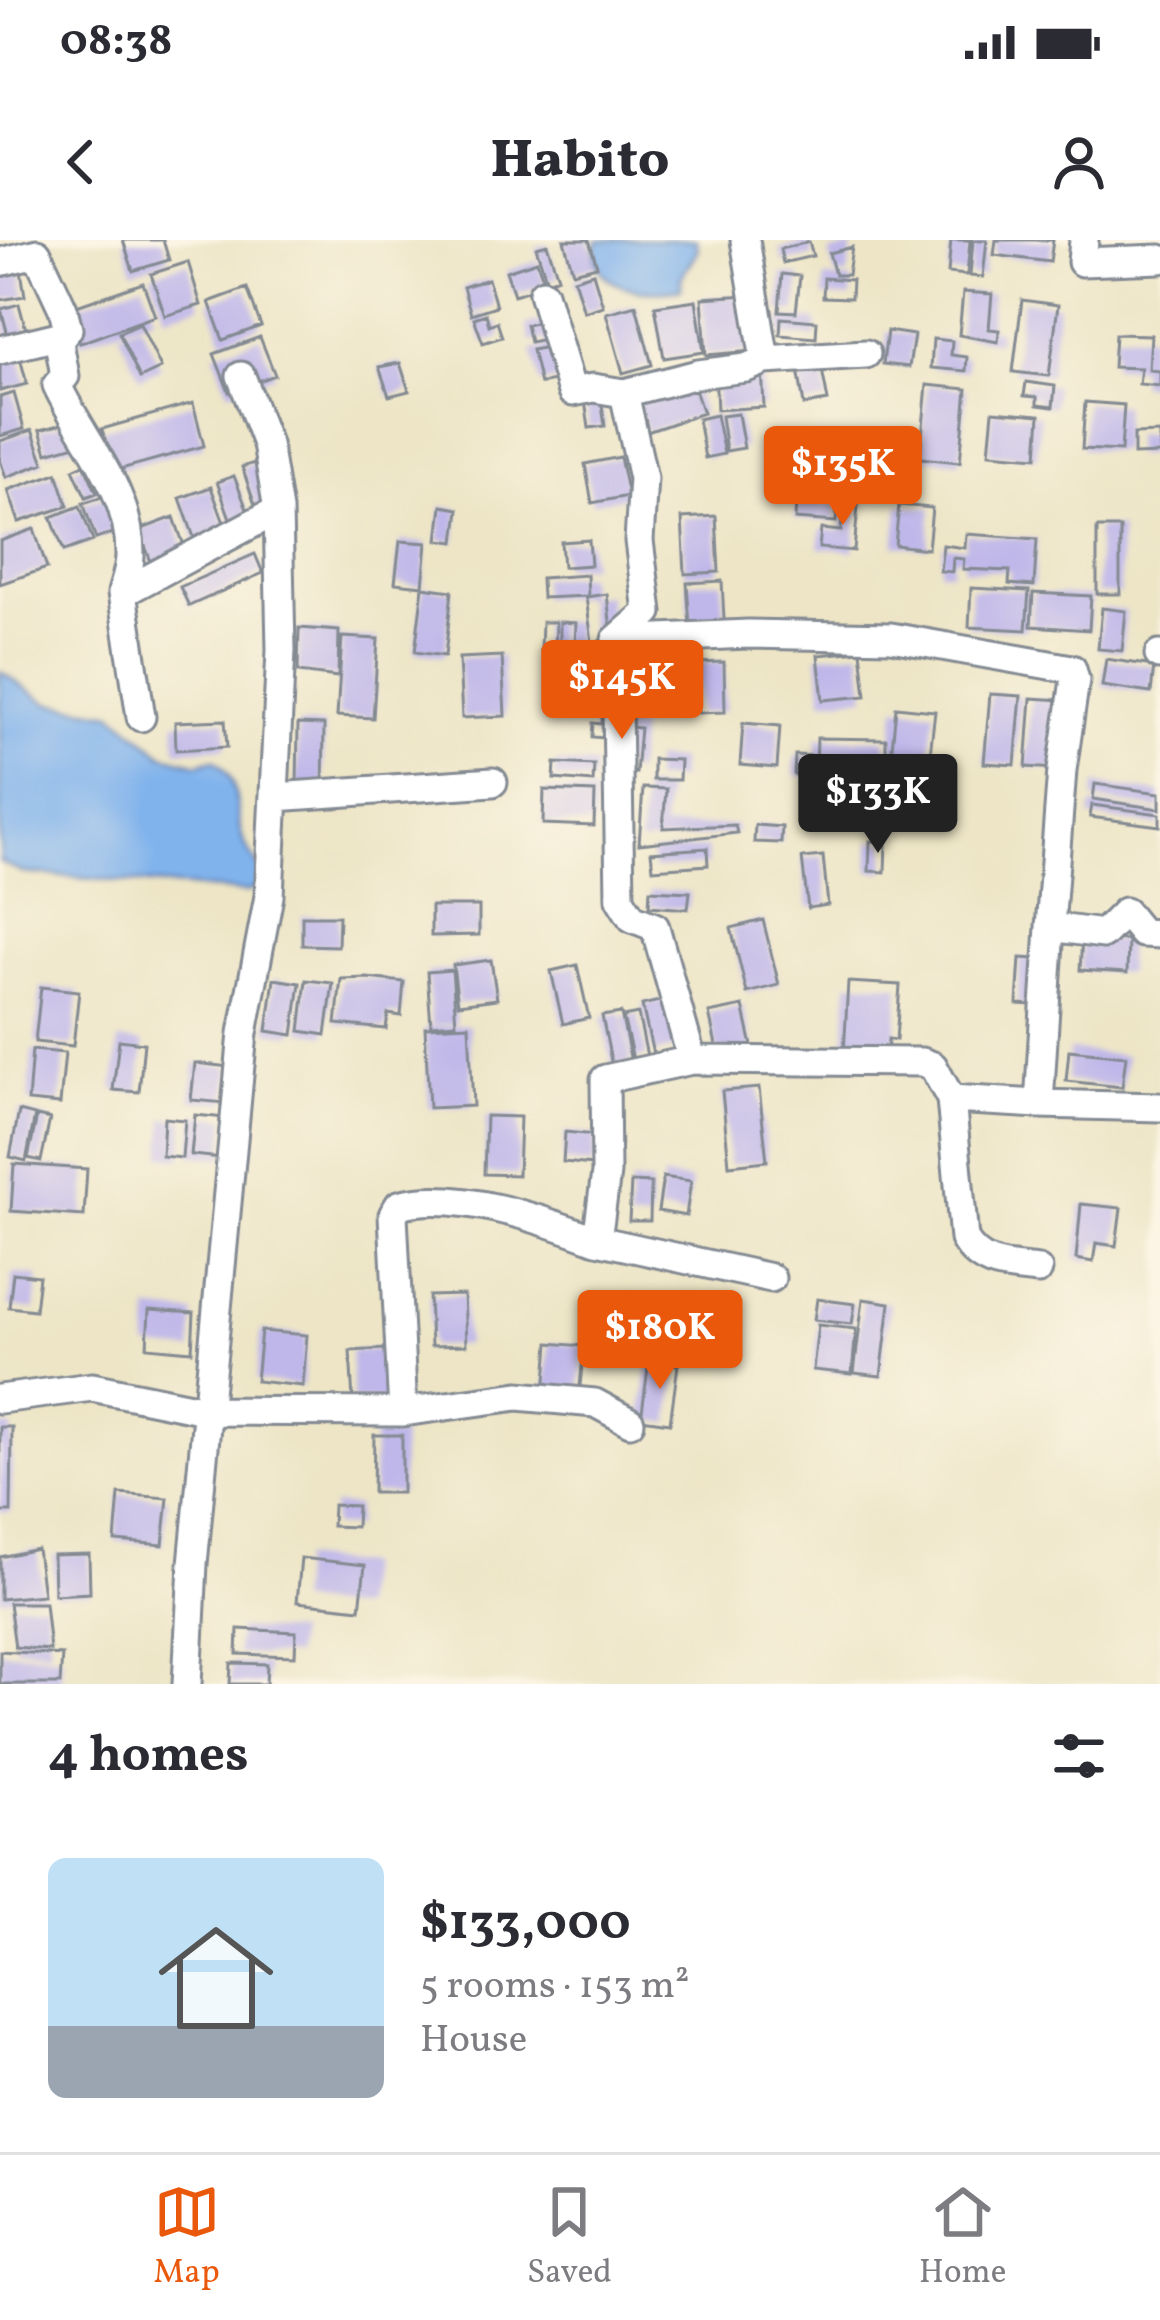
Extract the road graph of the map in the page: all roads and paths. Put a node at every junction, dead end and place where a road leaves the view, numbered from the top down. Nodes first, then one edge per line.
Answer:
1 (746, 240) edge
2 (1084, 240) edge
3 (1160, 259) edge
4 (0, 262) edge
5 (543, 293) dead end
6 (59, 339) junction
7 (0, 350) edge
8 (866, 354) dead end
9 (765, 360) junction
10 (241, 376) dead end
11 (624, 393) junction
12 (278, 510) junction
13 (122, 593) junction
14 (616, 640) junction
15 (141, 717) dead end
16 (493, 782) dead end
17 (275, 797) junction
18 (1050, 927) junction
19 (1160, 934) edge
20 (692, 1060) junction
21 (951, 1100) junction
22 (1040, 1104) junction
23 (1160, 1107) edge
24 (597, 1240) junction
25 (1038, 1270) dead end
26 (771, 1278) dead end
27 (0, 1399) edge
28 (210, 1411) junction
29 (403, 1412) junction
30 (630, 1422) dead end
31 (188, 1684) edge

1 - 9 street
2 - 3 street
4 - 6 street
5 - 11 street
6 - 7 street
6 - 13 street
8 - 9 street
9 - 11 street
10 - 12 street
11 - 14 street
12 - 13 street
12 - 17 street
13 - 15 street
14 - 18 street
14 - 20 street
16 - 17 street
17 - 28 street
18 - 19 street
18 - 22 street
20 - 21 street
20 - 24 street
21 - 22 street
21 - 25 street
22 - 23 street
24 - 26 street
24 - 29 street
27 - 28 street
28 - 29 street
28 - 31 street
29 - 30 street

